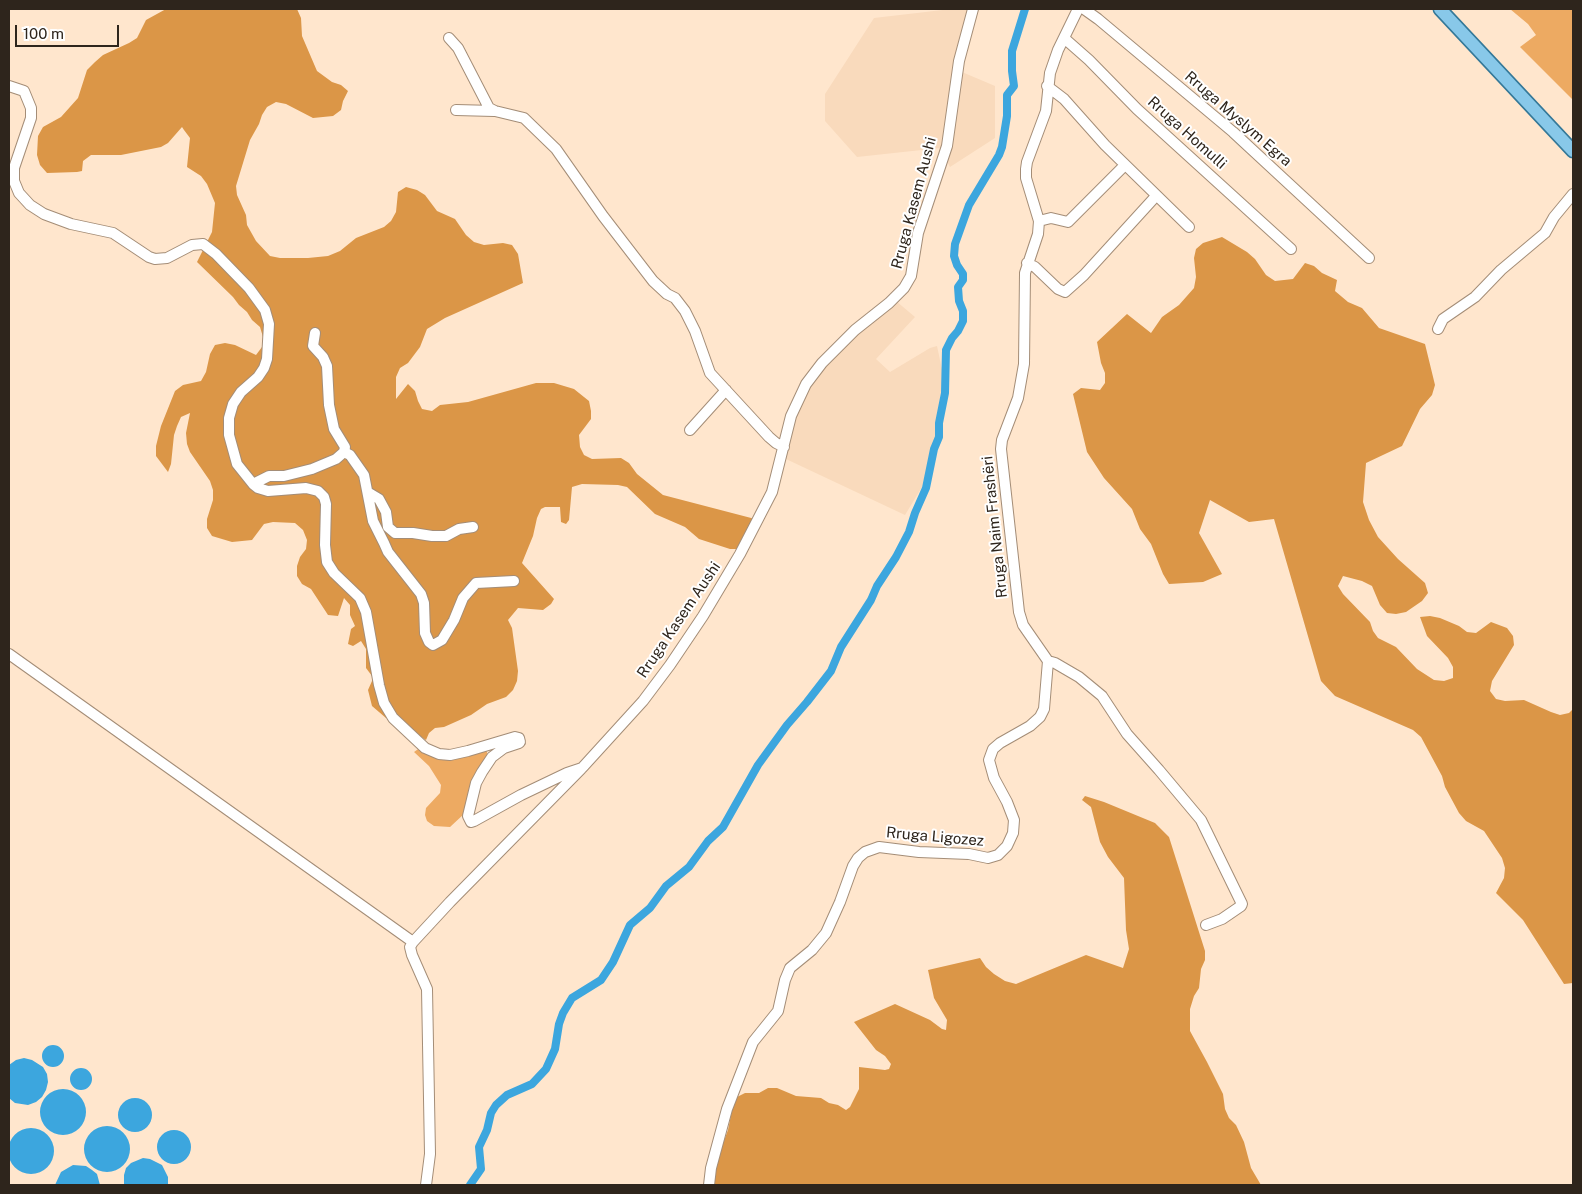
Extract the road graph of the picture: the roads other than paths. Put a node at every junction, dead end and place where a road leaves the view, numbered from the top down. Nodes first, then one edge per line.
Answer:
1 (973, 9) edge
2 (1078, 9) edge
3 (1084, 9) edge
4 (1440, 9) edge
5 (449, 38) dead end
6 (1064, 38) junction
7 (9, 86) edge
8 (1048, 86) junction
9 (456, 110) dead end
10 (495, 111) junction
11 (1573, 151) edge
12 (1125, 164) junction
13 (1573, 194) edge
14 (1156, 196) junction
15 (1039, 221) junction
16 (1189, 227) dead end
17 (1291, 249) dead end
18 (1369, 258) dead end
19 (1028, 262) junction
20 (1438, 329) dead end
21 (315, 334) dead end
22 (726, 390) junction
23 (690, 430) dead end
24 (784, 447) junction
25 (344, 452) junction
26 (253, 484) junction
27 (369, 493) junction
28 (473, 527) dead end
29 (514, 581) dead end
30 (9, 654) edge
31 (1048, 661) junction
32 (582, 768) junction
33 (1206, 925) dead end
34 (413, 942) junction
35 (426, 1185) edge
36 (709, 1185) edge

1 - 24 street, Rruga Kasem Aushi
2 - 6 street, Rruga Naim Frashëri
3 - 18 street, Rruga Myslym Egra
4 - 11 main road
5 - 10 street
6 - 8 street, Rruga Naim Frashëri
6 - 17 street, Rruga Homulli
7 - 26 street
8 - 12 street
8 - 15 street, Rruga Naim Frashëri
9 - 10 street
10 - 22 street
12 - 14 street
12 - 15 street
13 - 20 street
14 - 16 street
14 - 19 street
15 - 19 street, Rruga Naim Frashëri
19 - 31 street, Rruga Naim Frashëri
21 - 25 street
22 - 23 street
22 - 24 street
24 - 32 street, Rruga Kasem Aushi
25 - 26 street
25 - 27 street
26 - 32 street, Rruga Kasem Aushi
27 - 28 street
27 - 29 street
30 - 34 street
31 - 33 street, Rruga Naim Frashëri
31 - 36 street, Rruga Ligozez
32 - 34 street
34 - 35 street

